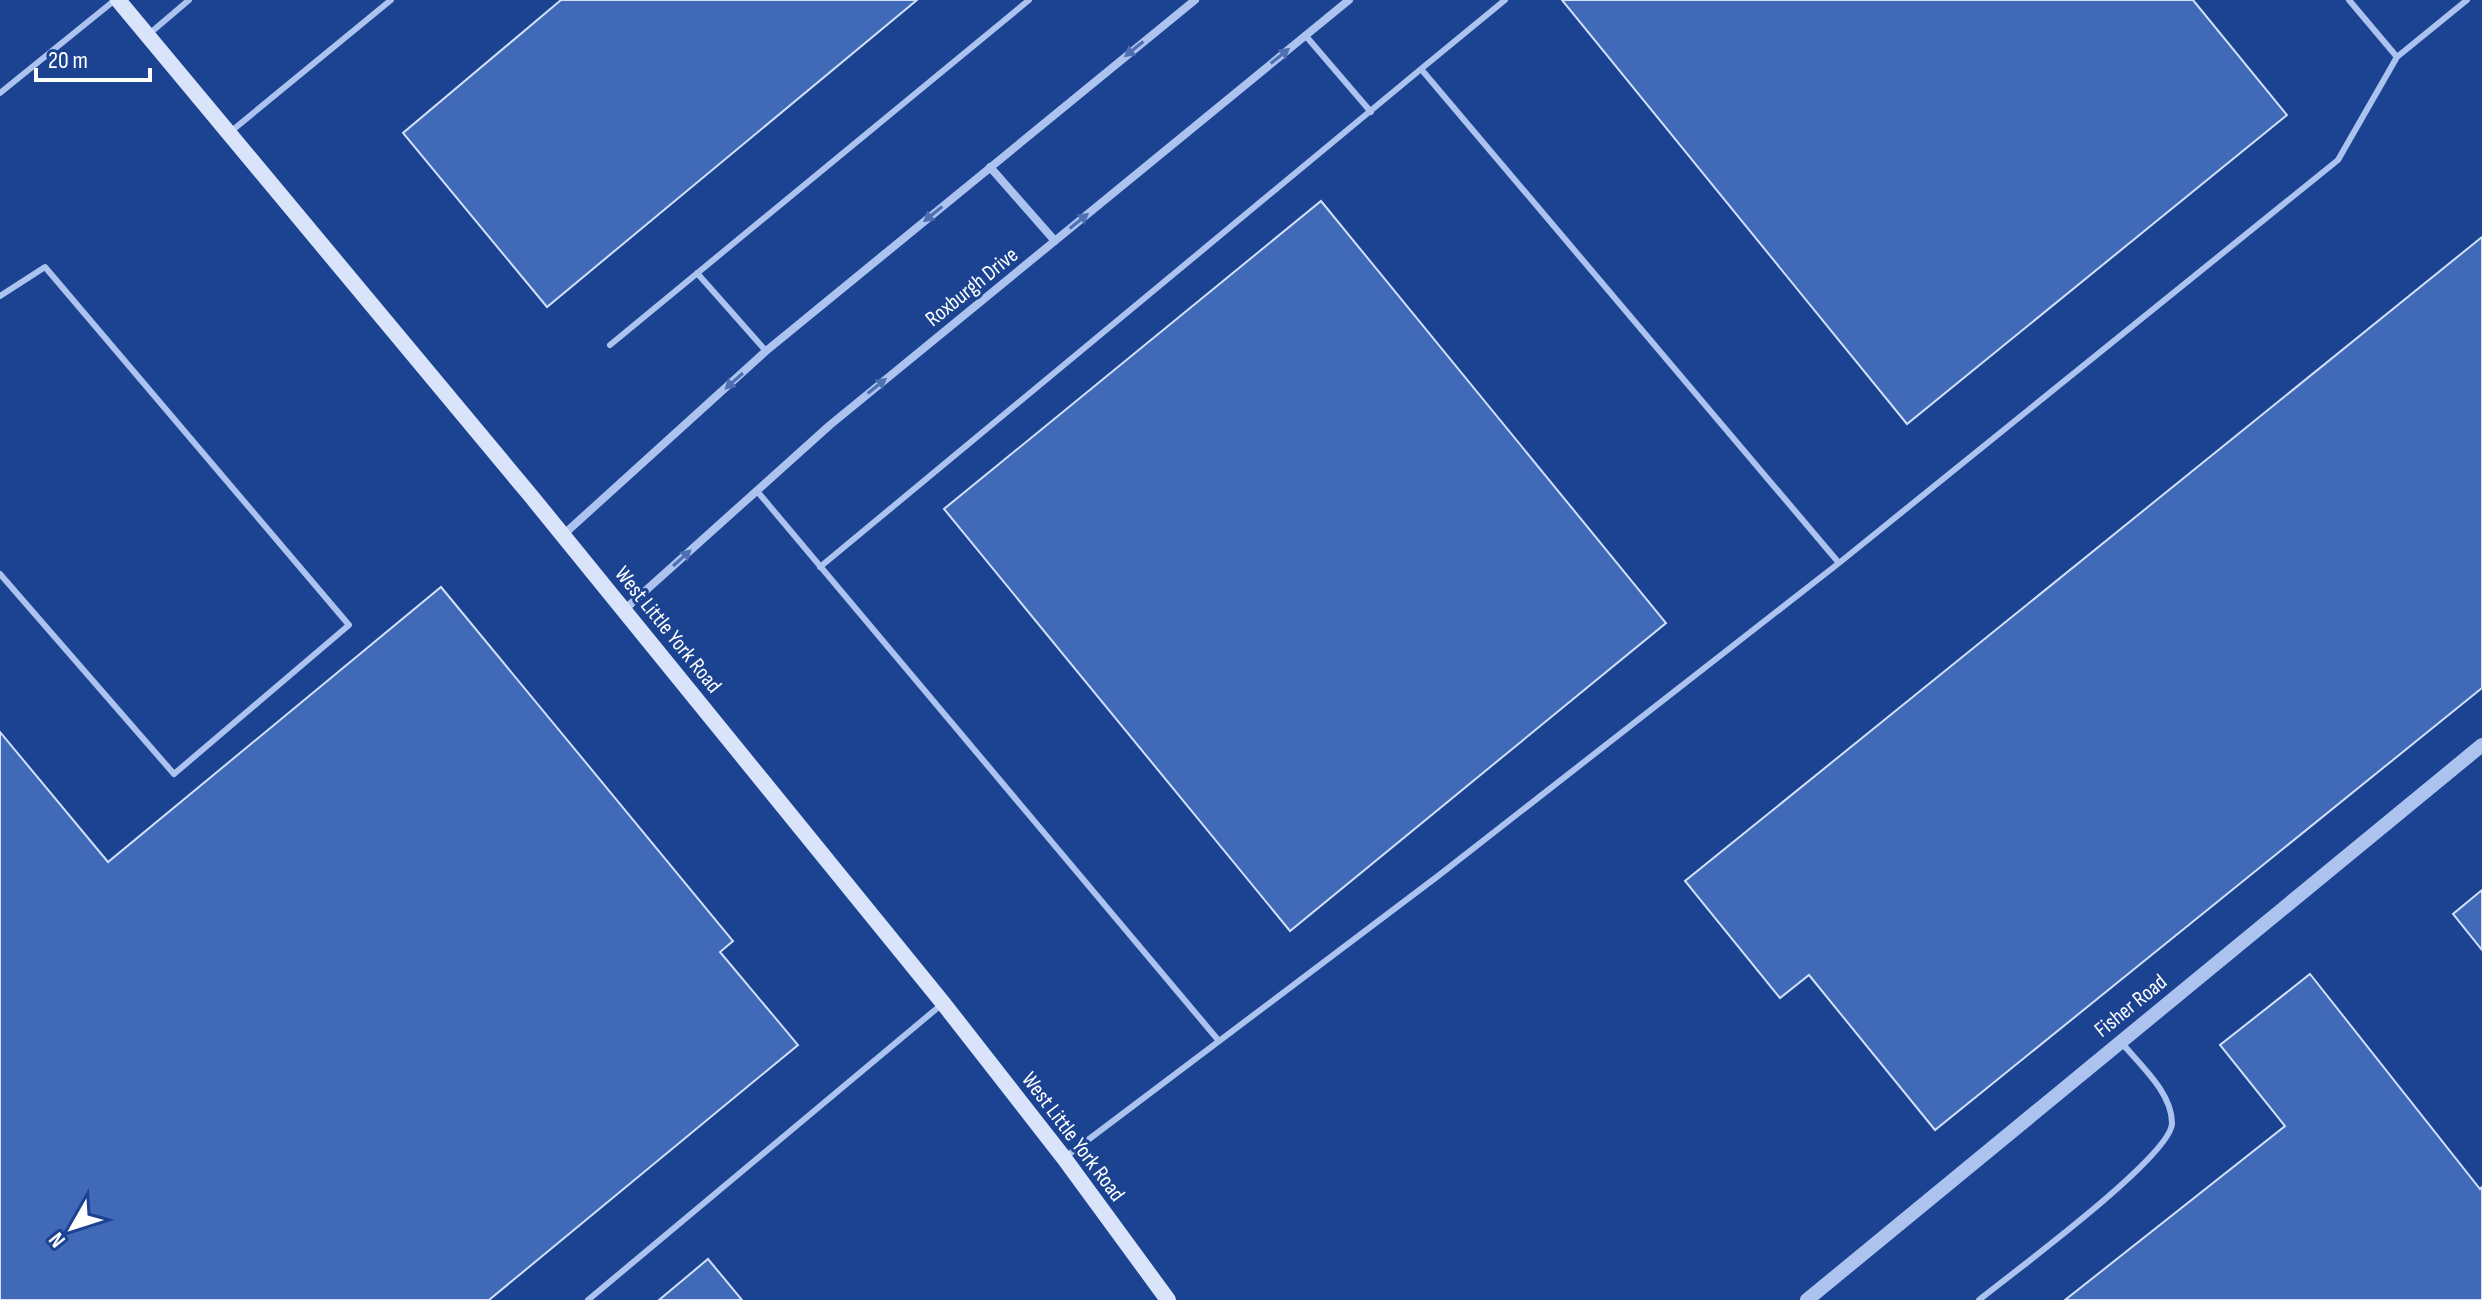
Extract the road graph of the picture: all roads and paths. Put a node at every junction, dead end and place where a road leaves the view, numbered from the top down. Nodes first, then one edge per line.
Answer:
1 (117, 0) edge
2 (189, 0) edge
3 (391, 0) edge
4 (1029, 0) edge
5 (1195, 0) edge
6 (1349, 0) edge
7 (1505, 0) edge
8 (2349, 0) edge
9 (2467, 0) edge
10 (147, 35) junction
11 (1305, 35) junction
12 (2397, 57) junction
13 (1421, 69) junction
14 (0, 93) edge
15 (1371, 112) junction
16 (229, 133) junction
17 (990, 167) junction
18 (1055, 241) junction
19 (697, 273) junction
20 (0, 296) edge
21 (610, 345) dead end
22 (766, 351) junction
23 (757, 491) junction
24 (563, 535) junction
25 (1839, 563) junction
26 (820, 567) junction
27 (0, 574) edge
28 (624, 610) junction
29 (2482, 745) edge
30 (943, 1003) junction
31 (1219, 1041) junction
32 (2121, 1042) junction
33 (1064, 1158) junction
34 (588, 1300) edge
35 (1168, 1300) edge
36 (1807, 1300) edge
37 (1979, 1300) edge

1 - 10 main road, West Little York Road
1 - 14 lane
2 - 10 lane
3 - 16 lane
4 - 19 lane
5 -> 17 street
6 - 11 street, Roxburgh Drive
7 - 13 lane
8 - 12 lane
9 - 12 lane
10 - 16 main road, West Little York Road
11 - 15 lane
18 -> 11 street, Roxburgh Drive
12 - 25 lane
13 - 15 lane
13 - 25 lane
15 - 26 lane
16 - 24 main road, West Little York Road
17 - 18 street
17 -> 22 street
23 -> 18 street, Roxburgh Drive
19 - 21 lane
19 - 22 lane
20 - 27 lane
22 -> 24 street
23 - 26 lane
28 -> 23 street, Roxburgh Drive
24 - 28 main road, West Little York Road
25 - 31 lane
26 - 31 lane
28 - 30 main road, West Little York Road
29 - 32 street, Fisher Road
30 - 33 main road, West Little York Road
30 - 34 lane
31 - 33 lane
32 - 36 street, Fisher Road
32 - 37 lane
33 - 35 main road, West Little York Road

